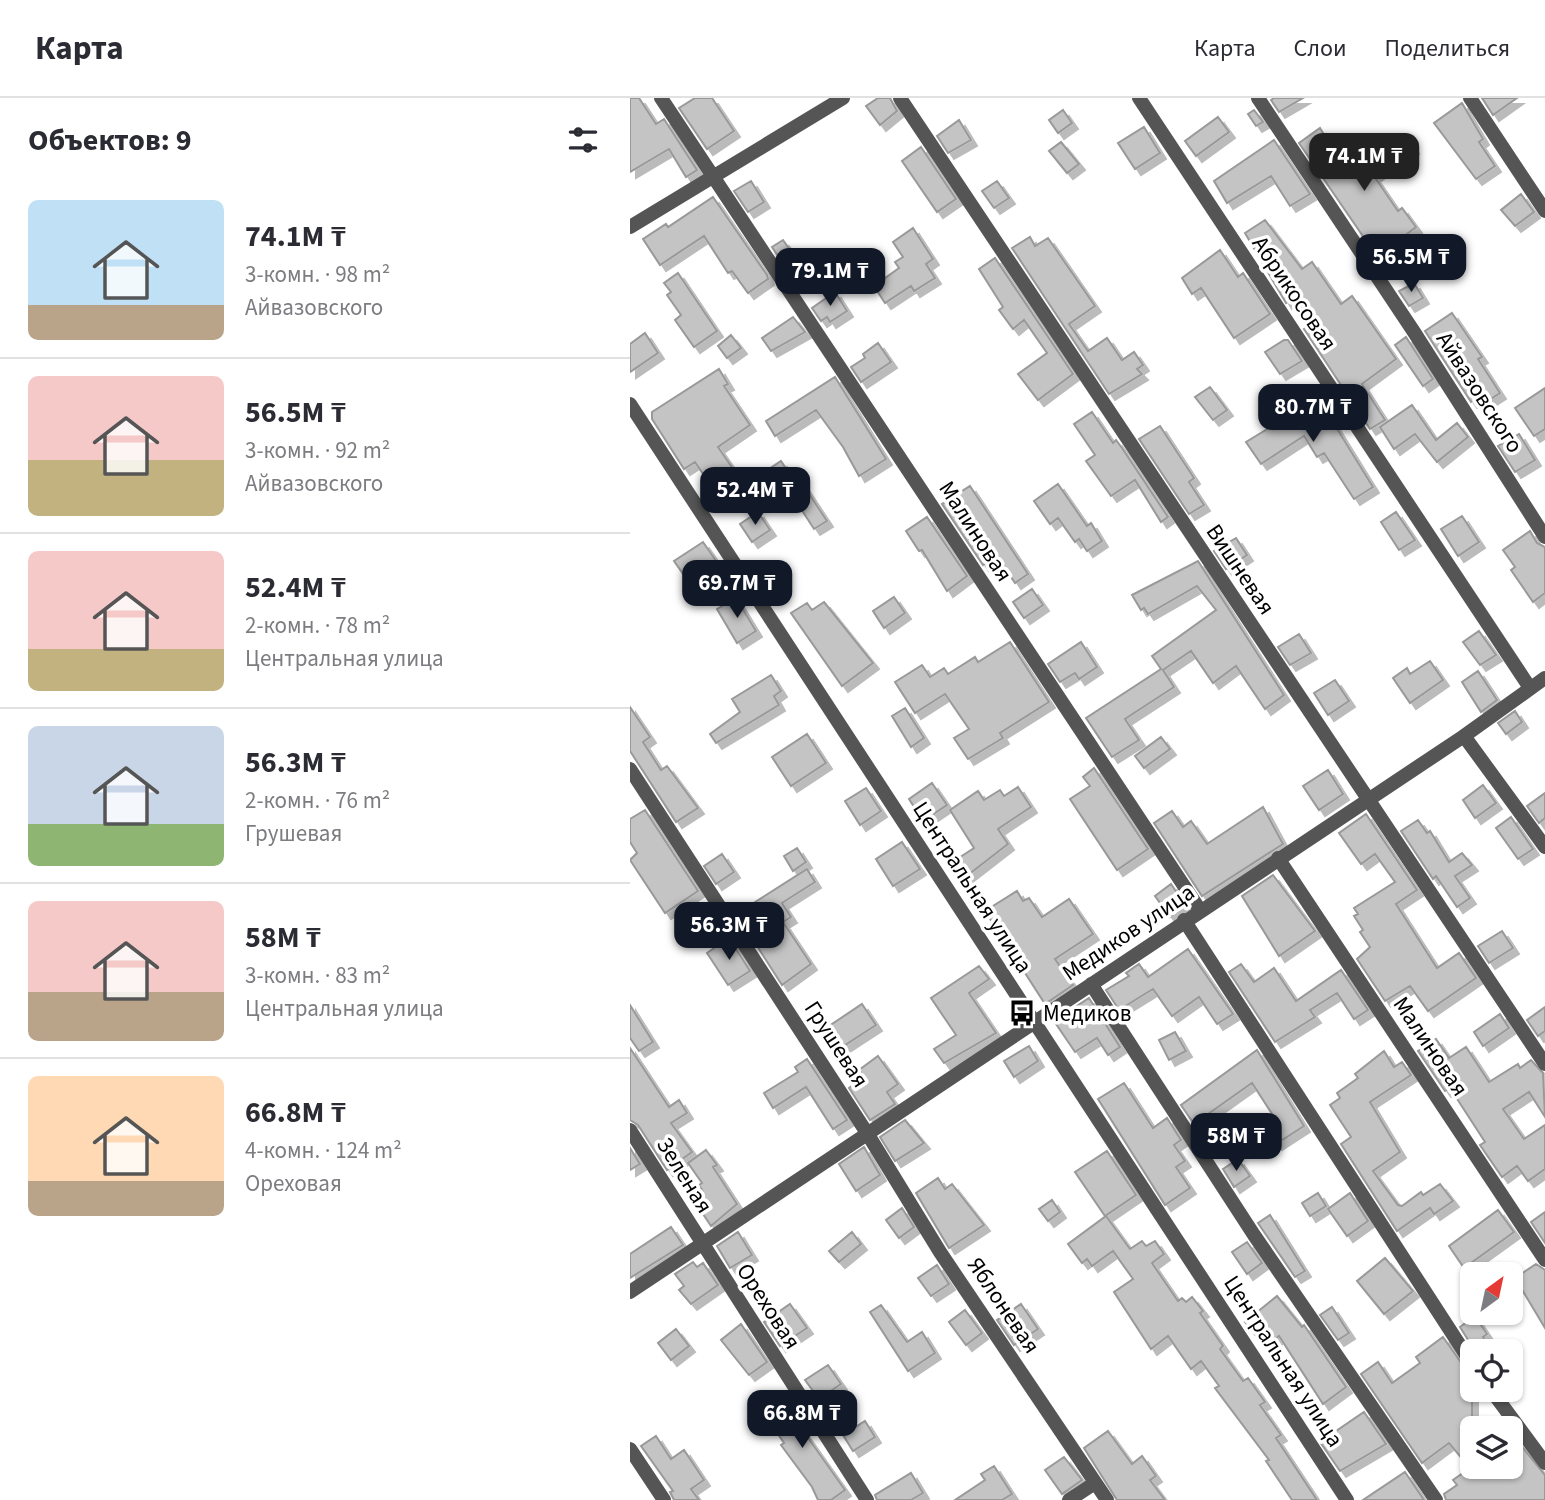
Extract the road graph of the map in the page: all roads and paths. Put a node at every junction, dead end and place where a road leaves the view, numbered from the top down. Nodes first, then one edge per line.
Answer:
1 (661, 98) edge
2 (842, 98) edge
3 (900, 98) edge
4 (1139, 98) edge
5 (1258, 98) edge
6 (1470, 98) edge
7 (714, 177) junction
8 (1545, 211) edge
9 (630, 227) edge
10 (630, 404) edge
11 (1545, 537) edge
12 (1545, 678) edge
13 (1530, 688) junction
14 (1464, 736) junction
15 (630, 769) edge
16 (1367, 799) junction
17 (1545, 847) edge
18 (1278, 858) junction
19 (1200, 910) junction
20 (1184, 920) junction
21 (1091, 984) junction
22 (1034, 1023) junction
23 (1545, 1064) edge
24 (630, 1130) edge
25 (867, 1133) junction
26 (701, 1243) junction
27 (1545, 1261) edge
28 (630, 1292) edge
29 (1460, 1346) edge
30 (1500, 1402) edge
31 (630, 1449) edge
32 (1545, 1463) edge
33 (1095, 1483) junction
34 (664, 1500) edge
35 (867, 1500) edge
36 (1069, 1500) edge
37 (1107, 1500) edge
38 (1347, 1500) edge
39 (1436, 1500) edge

1 - 7 street
2 - 7 street
3 - 16 street, Вишневая
4 - 13 street, Абрикосовая
5 - 11 street, Айвазовского
6 - 8 street
7 - 9 street
7 - 19 street, Малиновая
10 - 22 street, Центральная улица
12 - 13 street, Медиков улица
13 - 14 street, Медиков улица
14 - 16 street, Медиков улица
14 - 17 street
15 - 25 street, Грушевая
16 - 18 street, Медиков улица
16 - 23 street, Вишневая
18 - 19 street, Медиков улица
18 - 27 street, Малиновая
19 - 20 street, Медиков улица
20 - 21 street, Медиков улица
20 - 29 street
21 - 22 street, Медиков улица
21 - 39 street
22 - 25 street, Медиков улица
22 - 38 street, Центральная улица
24 - 26 street, Зеленая
25 - 26 street, Медиков улица
25 - 33 street, Яблоневая
26 - 28 street, Медиков улица
26 - 35 street, Ореховая
30 - 32 street
31 - 34 street
33 - 36 street
33 - 37 street, Яблоневая

